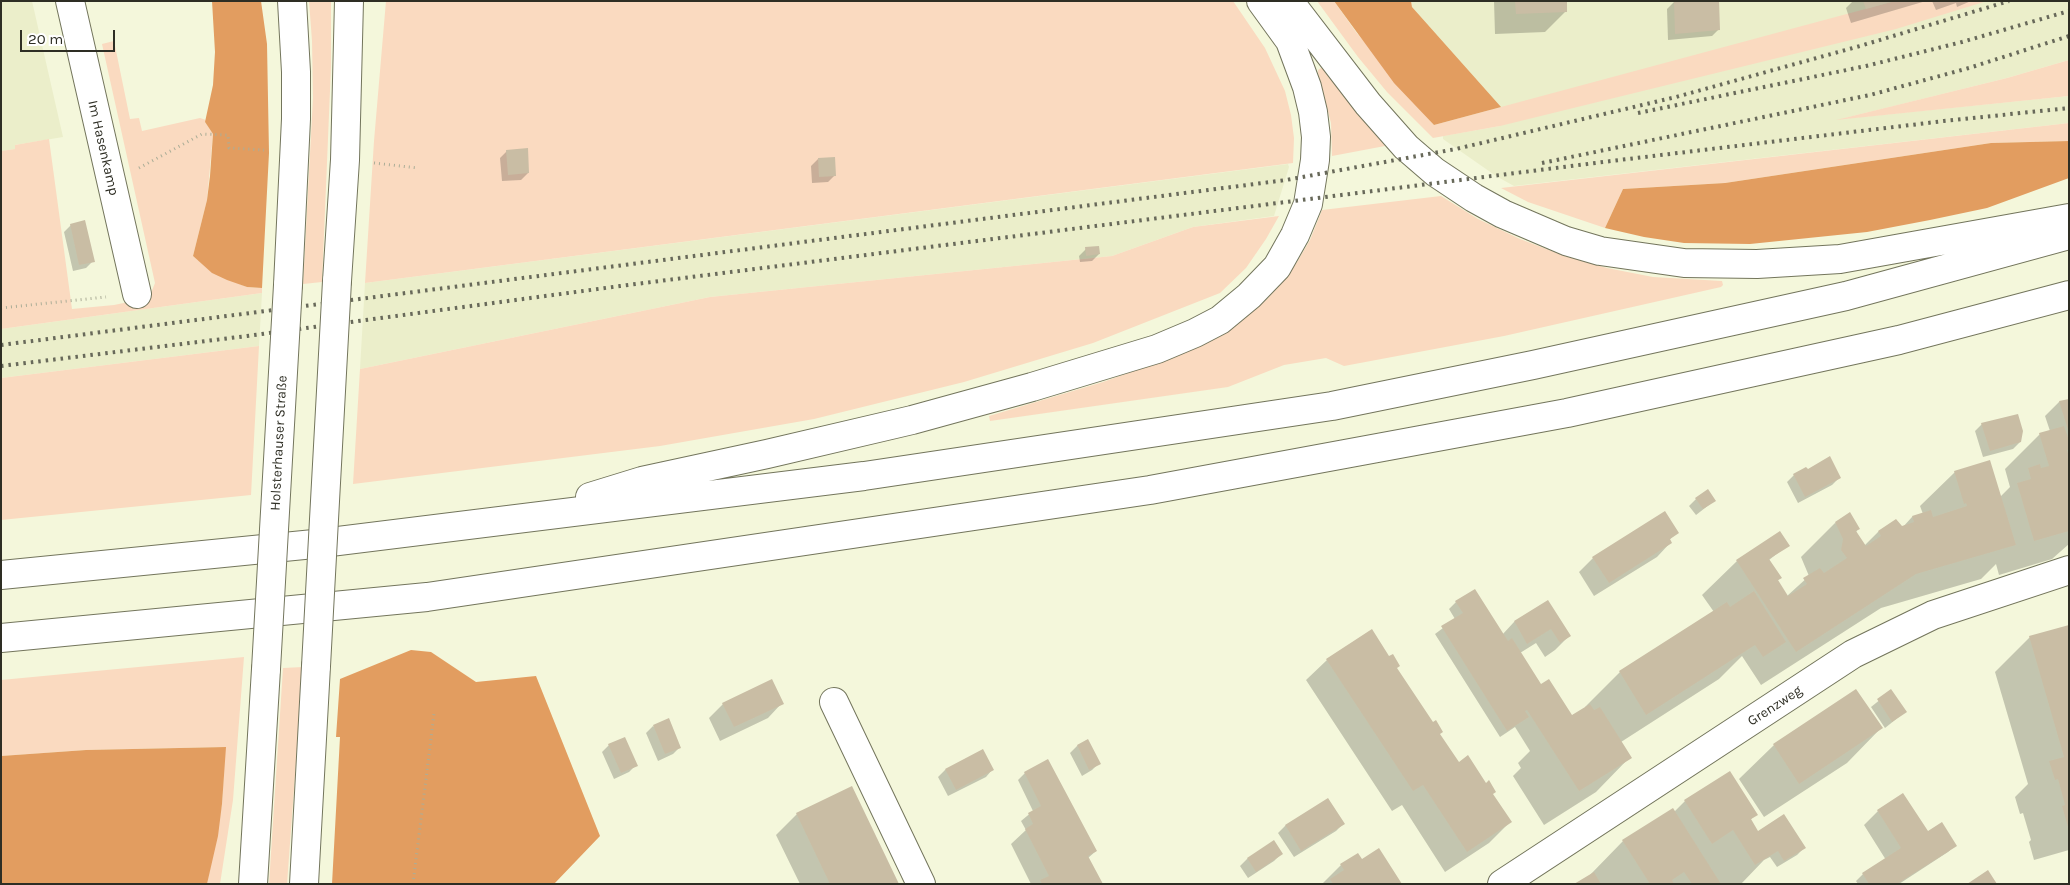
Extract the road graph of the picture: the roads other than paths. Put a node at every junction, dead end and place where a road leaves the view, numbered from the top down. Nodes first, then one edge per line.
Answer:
1 (70, 1) edge
2 (292, 1) edge
3 (349, 1) edge
4 (1261, 1) edge
5 (1288, 1) edge
6 (2069, 218) edge
7 (2069, 235) edge
8 (137, 294) road end
9 (2069, 294) edge
10 (527, 518) junction
11 (2069, 570) edge
12 (1, 575) edge
13 (1, 638) edge
14 (834, 702) dead end
15 (253, 884) edge
16 (304, 884) edge
17 (921, 884) edge
18 (1502, 884) edge

1 - 8 main road, Im Hasenkamp
2 - 15 main road, Holsterhauser Straße, bridge
3 - 16 main road, bridge
4 - 10 main road
5 - 6 main road
7 - 10 main road
9 - 13 main road
10 - 12 main road
11 - 18 main road, Grenzweg
14 - 17 main road

